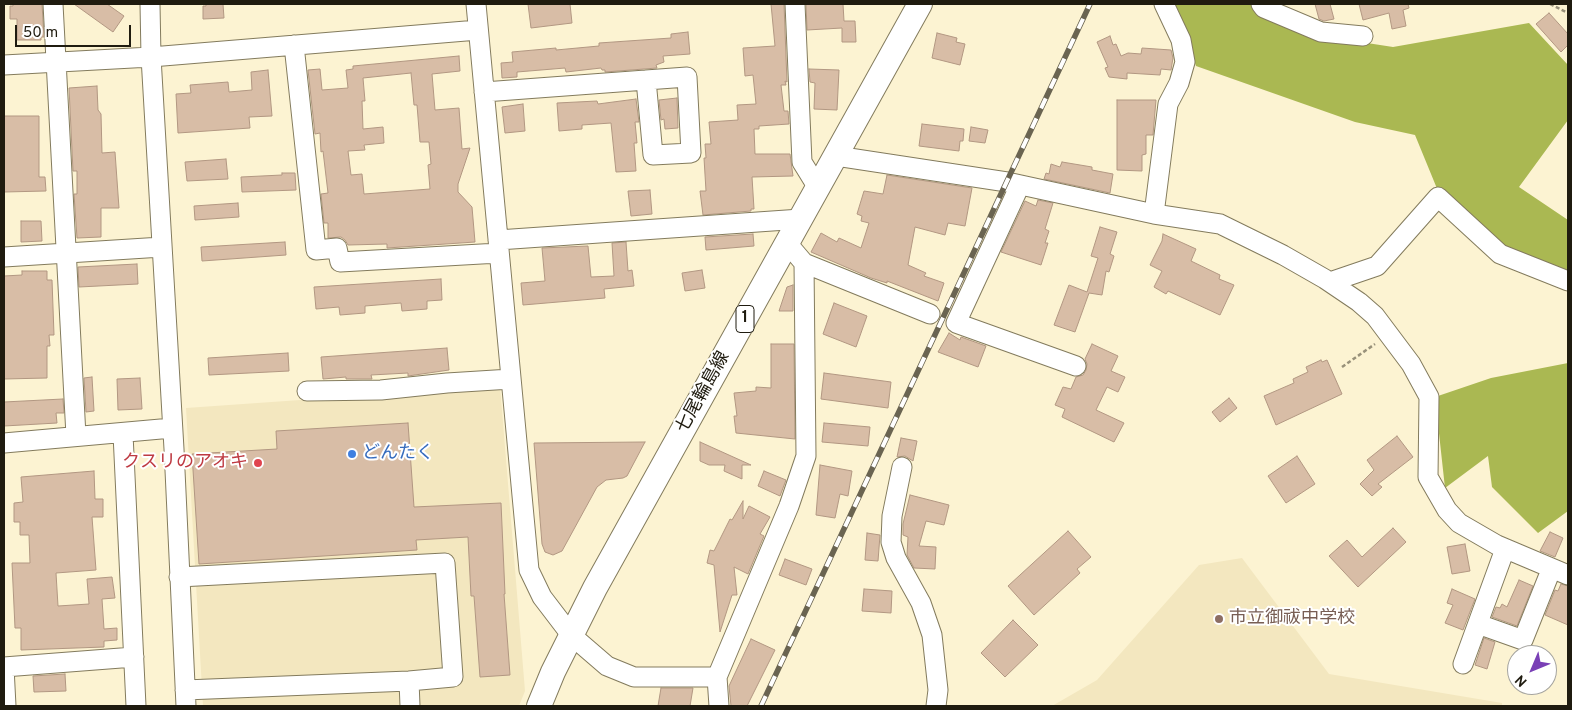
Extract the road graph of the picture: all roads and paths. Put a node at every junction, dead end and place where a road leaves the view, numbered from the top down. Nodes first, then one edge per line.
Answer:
1 (53, 4) edge
2 (150, 4) edge
3 (476, 4) edge
4 (795, 4) edge
5 (920, 4) edge
6 (1164, 4) edge
7 (1261, 4) edge
8 (1550, 4) edge
9 (1568, 13) edge
10 (478, 30) junction
11 (1363, 36) dead end
12 (294, 45) junction
13 (151, 57) junction
14 (55, 62) junction
15 (4, 65) edge
16 (646, 80) dead end
17 (484, 92) junction
18 (836, 156) junction
19 (1020, 185) junction
20 (818, 188) junction
21 (1154, 214) junction
22 (801, 218) junction
23 (787, 243) junction
24 (162, 247) junction
25 (499, 247) junction
26 (66, 254) junction
27 (4, 257) edge
28 (804, 263) junction
29 (1568, 281) edge
30 (1330, 282) junction
31 (930, 314) dead end
32 (1388, 334) junction
33 (1076, 366) dead end
34 (1342, 367) dead end
35 (511, 379) junction
36 (307, 391) dead end
37 (172, 428) junction
38 (123, 434) junction
39 (76, 436) junction
40 (4, 443) edge
41 (902, 467) dead end
42 (1505, 549) junction
43 (1560, 573) edge
44 (180, 577) junction
45 (1478, 624) junction
46 (571, 635) junction
47 (134, 658) junction
48 (1463, 664) dead end
49 (717, 677) junction
50 (409, 681) junction
51 (185, 698) edge
52 (6, 706) edge
53 (136, 706) edge
54 (410, 706) edge
55 (538, 706) edge
56 (719, 706) edge
57 (936, 706) edge

1 - 14 street
2 - 13 street
3 - 10 street
4 - 20 street
5 - 18 main road, 七尾輪島線 / 1
6 - 21 street
7 - 11 street
8 - 9 path
10 - 12 street
10 - 17 street
12 - 13 street
12 - 25 street
13 - 14 street
13 - 24 street
14 - 15 street
14 - 26 street
16 - 17 street
17 - 25 street
18 - 19 street
18 - 20 main road, 七尾輪島線 / 1
19 - 21 street
19 - 33 street
20 - 22 main road, 七尾輪島線 / 1
21 - 30 street
22 - 23 main road, 七尾輪島線 / 1
22 - 25 street
23 - 28 street
23 - 46 main road, 七尾輪島線 / 1
24 - 26 street
24 - 37 street
25 - 35 street
26 - 27 street
26 - 39 street
28 - 31 street
28 - 49 street
29 - 30 street
30 - 32 street
32 - 34 path
32 - 42 street
35 - 36 street
35 - 46 street
37 - 38 street
37 - 44 street
38 - 39 street
38 - 47 street
39 - 40 street
41 - 57 street
42 - 43 street
42 - 45 street
43 - 45 street
44 - 50 street
44 - 51 street
45 - 48 street
46 - 49 street
46 - 55 main road, 七尾輪島線 / 1
47 - 52 street
47 - 53 street
49 - 56 street
50 - 51 street
50 - 54 street

